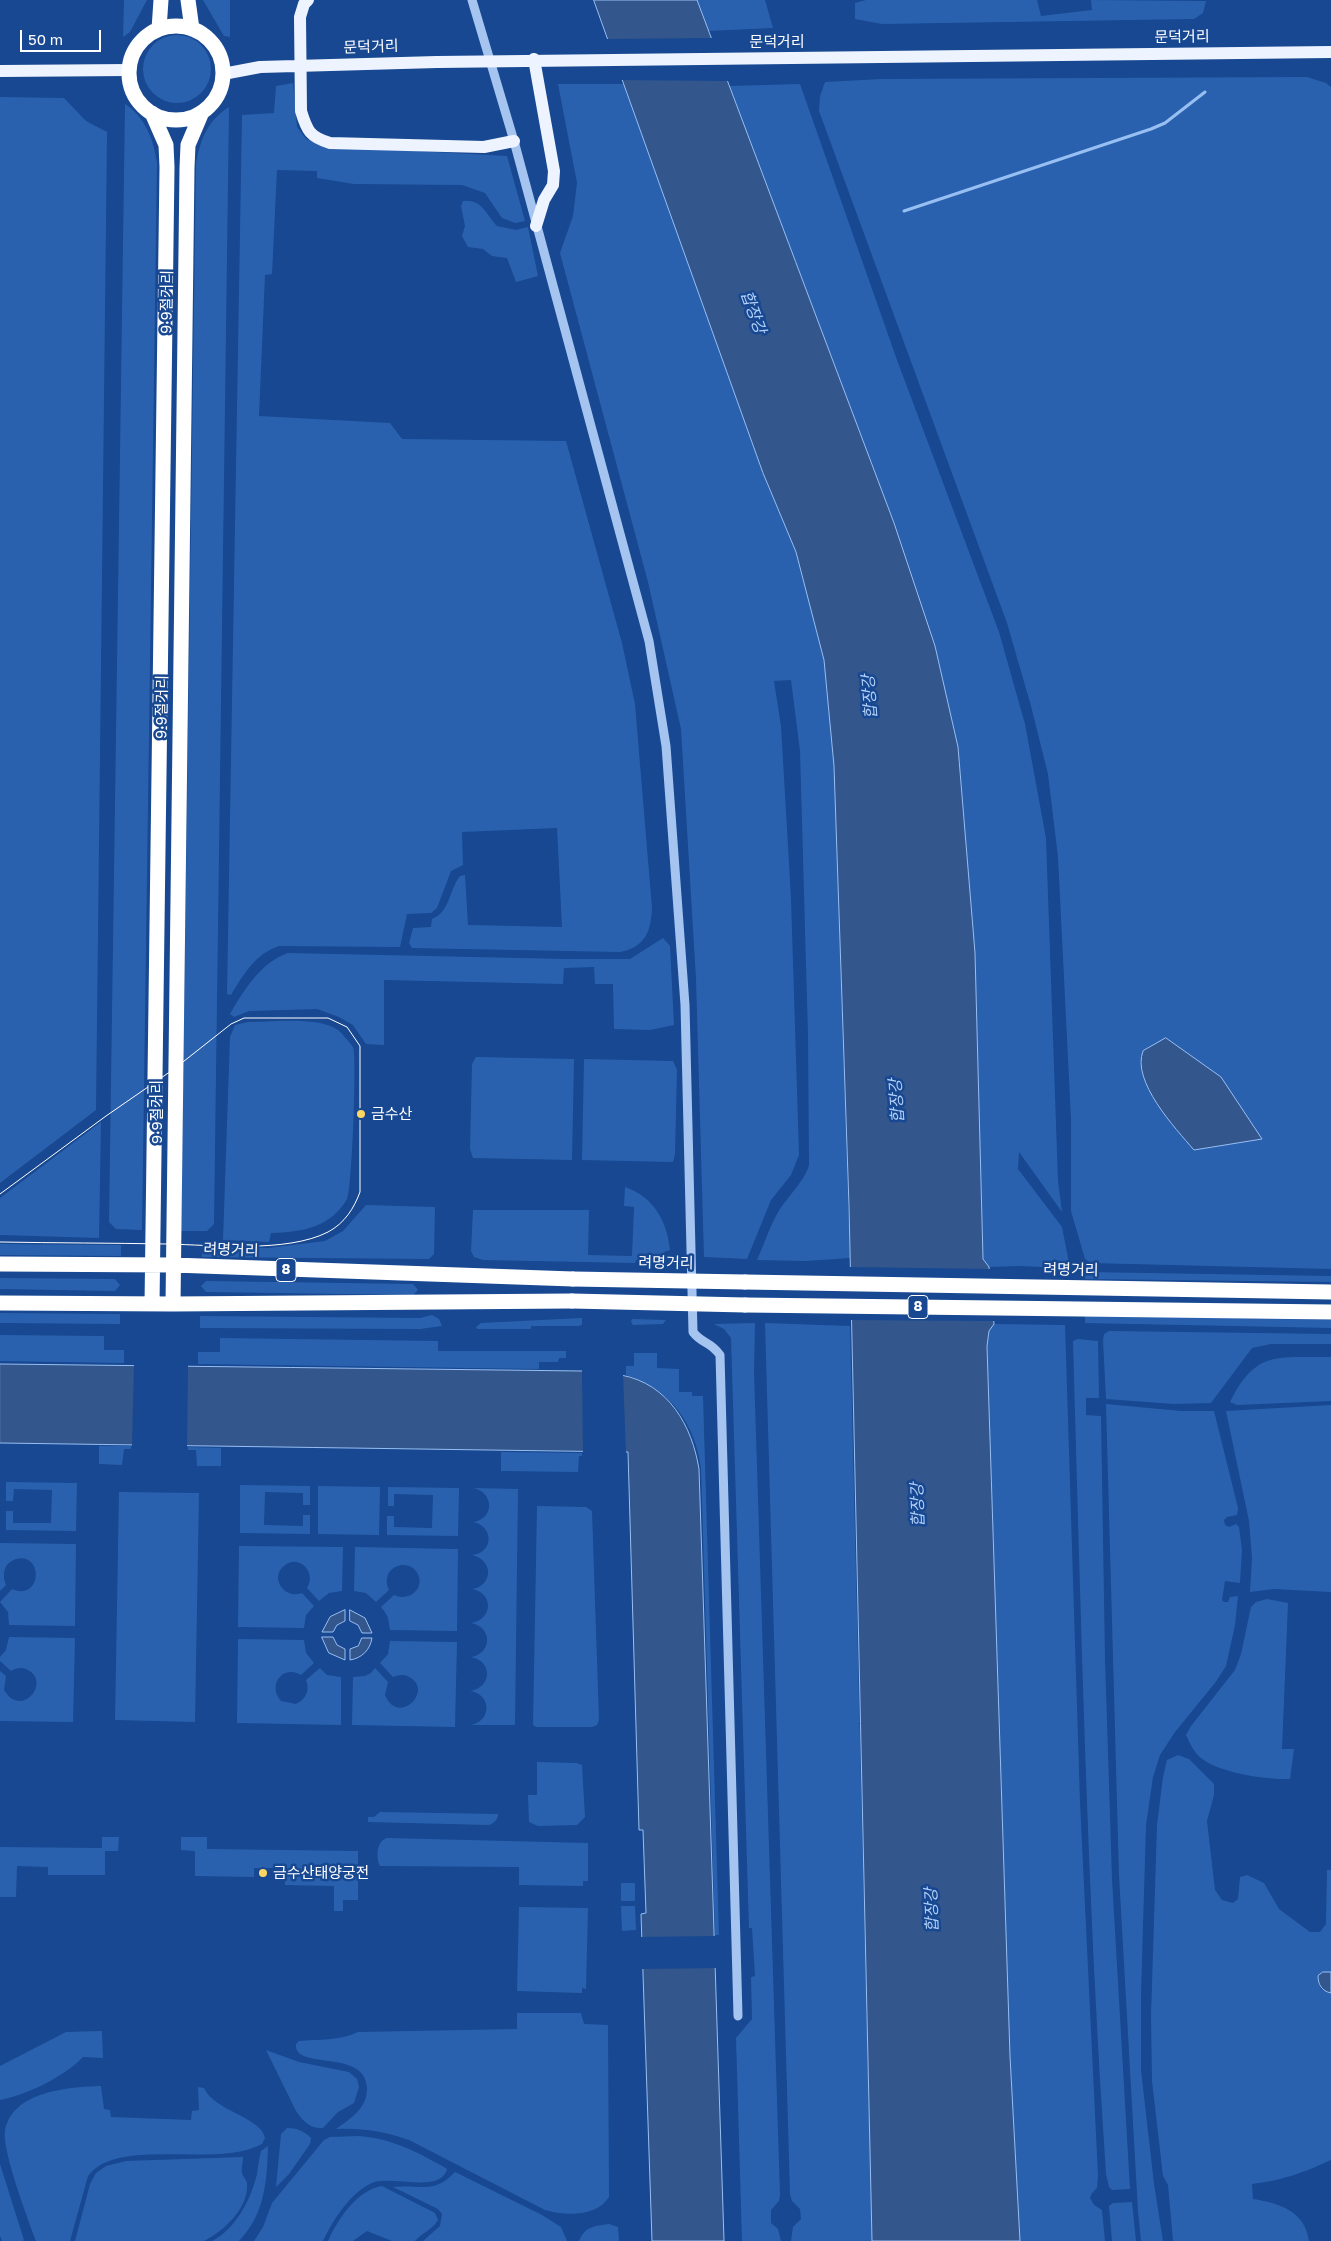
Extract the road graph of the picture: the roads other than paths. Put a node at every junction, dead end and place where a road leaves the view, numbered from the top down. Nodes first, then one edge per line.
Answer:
1 (161, 0) edge
2 (188, 0) edge
3 (308, 0) edge
4 (472, 0) edge
5 (159, 29) junction
6 (192, 29) junction
7 (1331, 52) edge
8 (534, 59) junction
9 (300, 65) junction
10 (129, 70) junction
11 (0, 71) edge
12 (223, 74) junction
13 (202, 112) junction
14 (152, 113) junction
15 (514, 141) junction
16 (536, 226) junction
17 (0, 1264) edge
18 (153, 1265) junction
19 (173, 1265) junction
20 (1331, 1292) edge
21 (0, 1304) edge
22 (152, 1304) junction
23 (173, 1304) junction
24 (1331, 1312) edge
25 (738, 2016) dead end

1 - 5 highway
2 - 6 highway
3 - 9 main road
4 - 15 street
5 - 6 highway
5 - 10 highway
6 - 12 highway
7 - 8 main road, 문덕거리, bridge
8 - 9 main road, 문덕거리, bridge
8 - 16 main road
9 - 12 main road, 문덕거리
9 - 15 main road
10 - 11 main road
10 - 14 highway
12 - 13 highway
13 - 14 highway
13 - 19 highway, 9·9절거리
14 - 18 highway, 9·9절거리
15 - 16 street
16 - 25 street
17 - 18 highway, 려명거리 / 8
18 - 19 highway, 려명거리 / 8
18 - 22 highway, 9·9절거리
19 - 20 highway, 려명거리 / 8, bridge
19 - 23 highway, 9·9절거리
21 - 22 highway, 8
22 - 23 highway, 8
23 - 24 highway, 8, bridge

